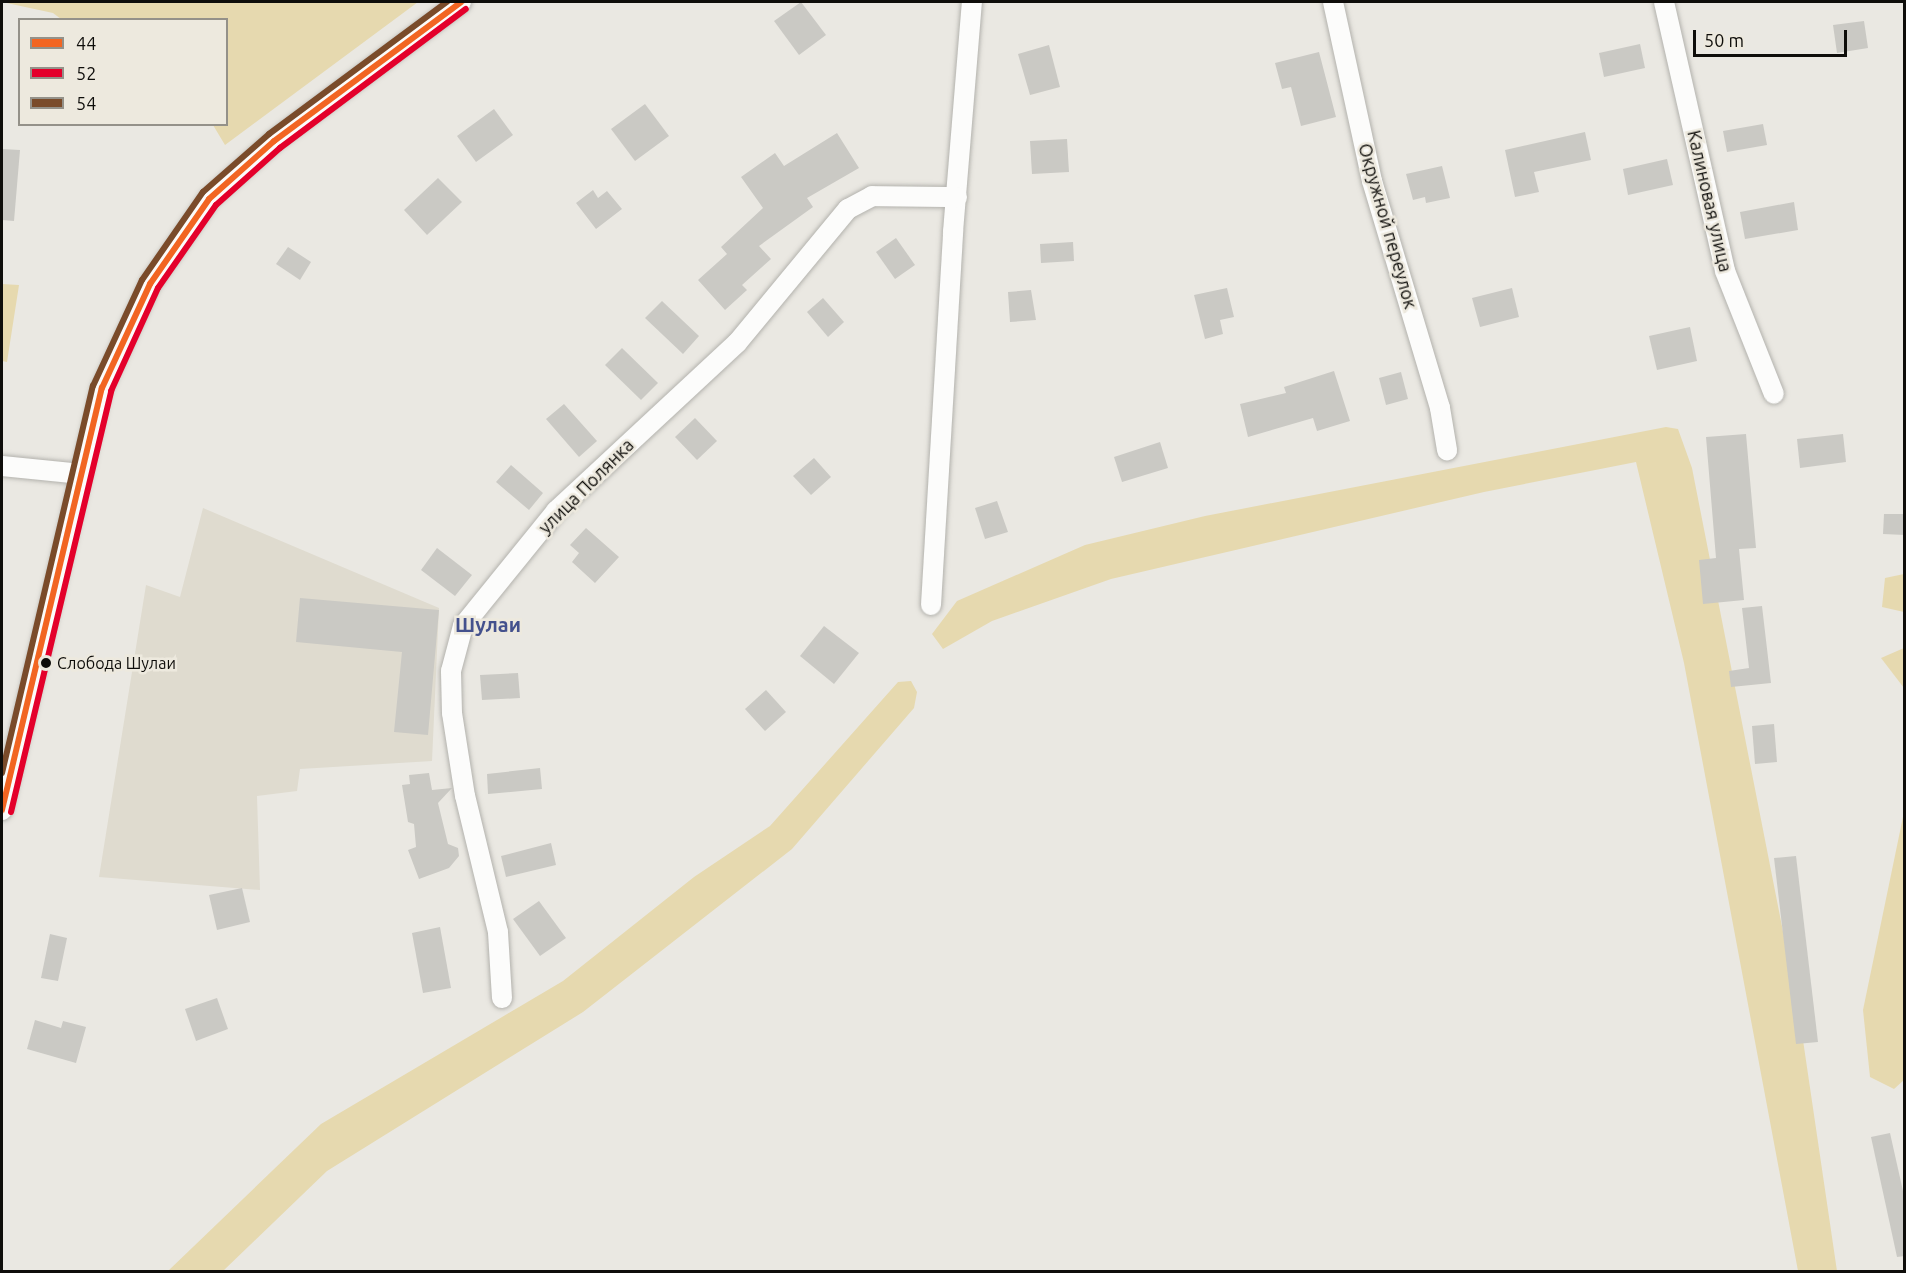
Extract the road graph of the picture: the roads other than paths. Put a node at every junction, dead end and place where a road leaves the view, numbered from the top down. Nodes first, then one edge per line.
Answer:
1 (461, 2) edge
2 (972, 2) edge
3 (1333, 2) edge
4 (1665, 2) edge
5 (957, 197) junction
6 (1774, 394) dead end
7 (1447, 450) dead end
8 (2, 466) edge
9 (82, 474) junction
10 (931, 605) dead end
11 (2, 810) edge
12 (502, 998) dead end

1 - 9 street
2 - 5 street
3 - 7 street, Окружной переулок
4 - 6 street, Калиновая улица
5 - 10 street
5 - 12 street, улица Полянка
8 - 9 street
9 - 11 street

